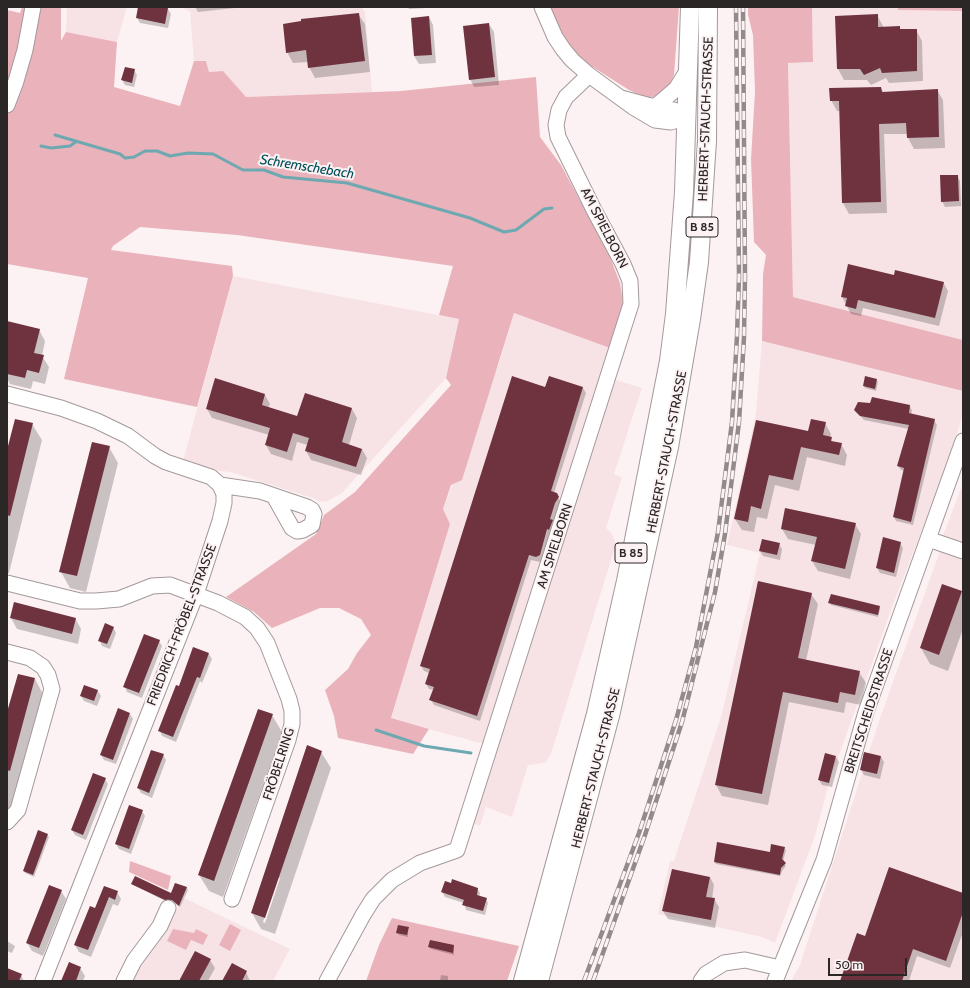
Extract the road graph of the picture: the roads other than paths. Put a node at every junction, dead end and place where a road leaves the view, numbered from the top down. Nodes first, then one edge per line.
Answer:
1 (33, 7) edge
2 (542, 7) edge
3 (690, 7) edge
4 (708, 7) edge
5 (689, 67) junction
6 (589, 75) junction
7 (621, 98) junction
8 (708, 102) junction
9 (7, 105) edge
10 (656, 106) junction
11 (687, 117) junction
12 (707, 136) junction
13 (7, 394) edge
14 (963, 441) edge
15 (220, 485) junction
16 (274, 496) dead end
17 (928, 539) junction
18 (963, 551) edge
19 (7, 583) edge
20 (196, 594) junction
21 (7, 652) edge
22 (7, 822) edge
23 (232, 899) dead end
24 (168, 908) dead end
25 (777, 974) edge
26 (43, 981) edge
27 (124, 981) edge
28 (327, 981) edge
29 (523, 981) edge
30 (540, 981) edge
31 (701, 981) edge

1 - 9 street
2 - 6 street
3 - 5 main road, HERBERT-STAUCH-STRASSE / B 85
4 - 8 main road, HERBERT-STAUCH-STRASSE / B 85
5 - 10 street
5 - 11 main road, HERBERT-STAUCH-STRASSE / B 85
6 - 7 street
6 - 28 street, AM SPIELBORN
7 - 10 street
7 - 11 street
8 - 11 main road
8 - 12 main road, HERBERT-STAUCH-STRASSE / B 85
10 - 11 street
11 - 12 main road
11 - 29 main road, HERBERT-STAUCH-STRASSE / B 85
12 - 30 main road, HERBERT-STAUCH-STRASSE / B 85
13 - 15 street
14 - 17 street, BREITSCHEIDSTRASSE
15 - 16 street
15 - 20 street, FRIEDRICH-FRÖBEL-STRASSE
17 - 18 street
17 - 25 street, BREITSCHEIDSTRASSE
19 - 20 street, FRÖBELRING
20 - 23 street, FRÖBELRING
20 - 26 street, FRIEDRICH-FRÖBEL-STRASSE
21 - 22 street
24 - 27 street
25 - 31 street

